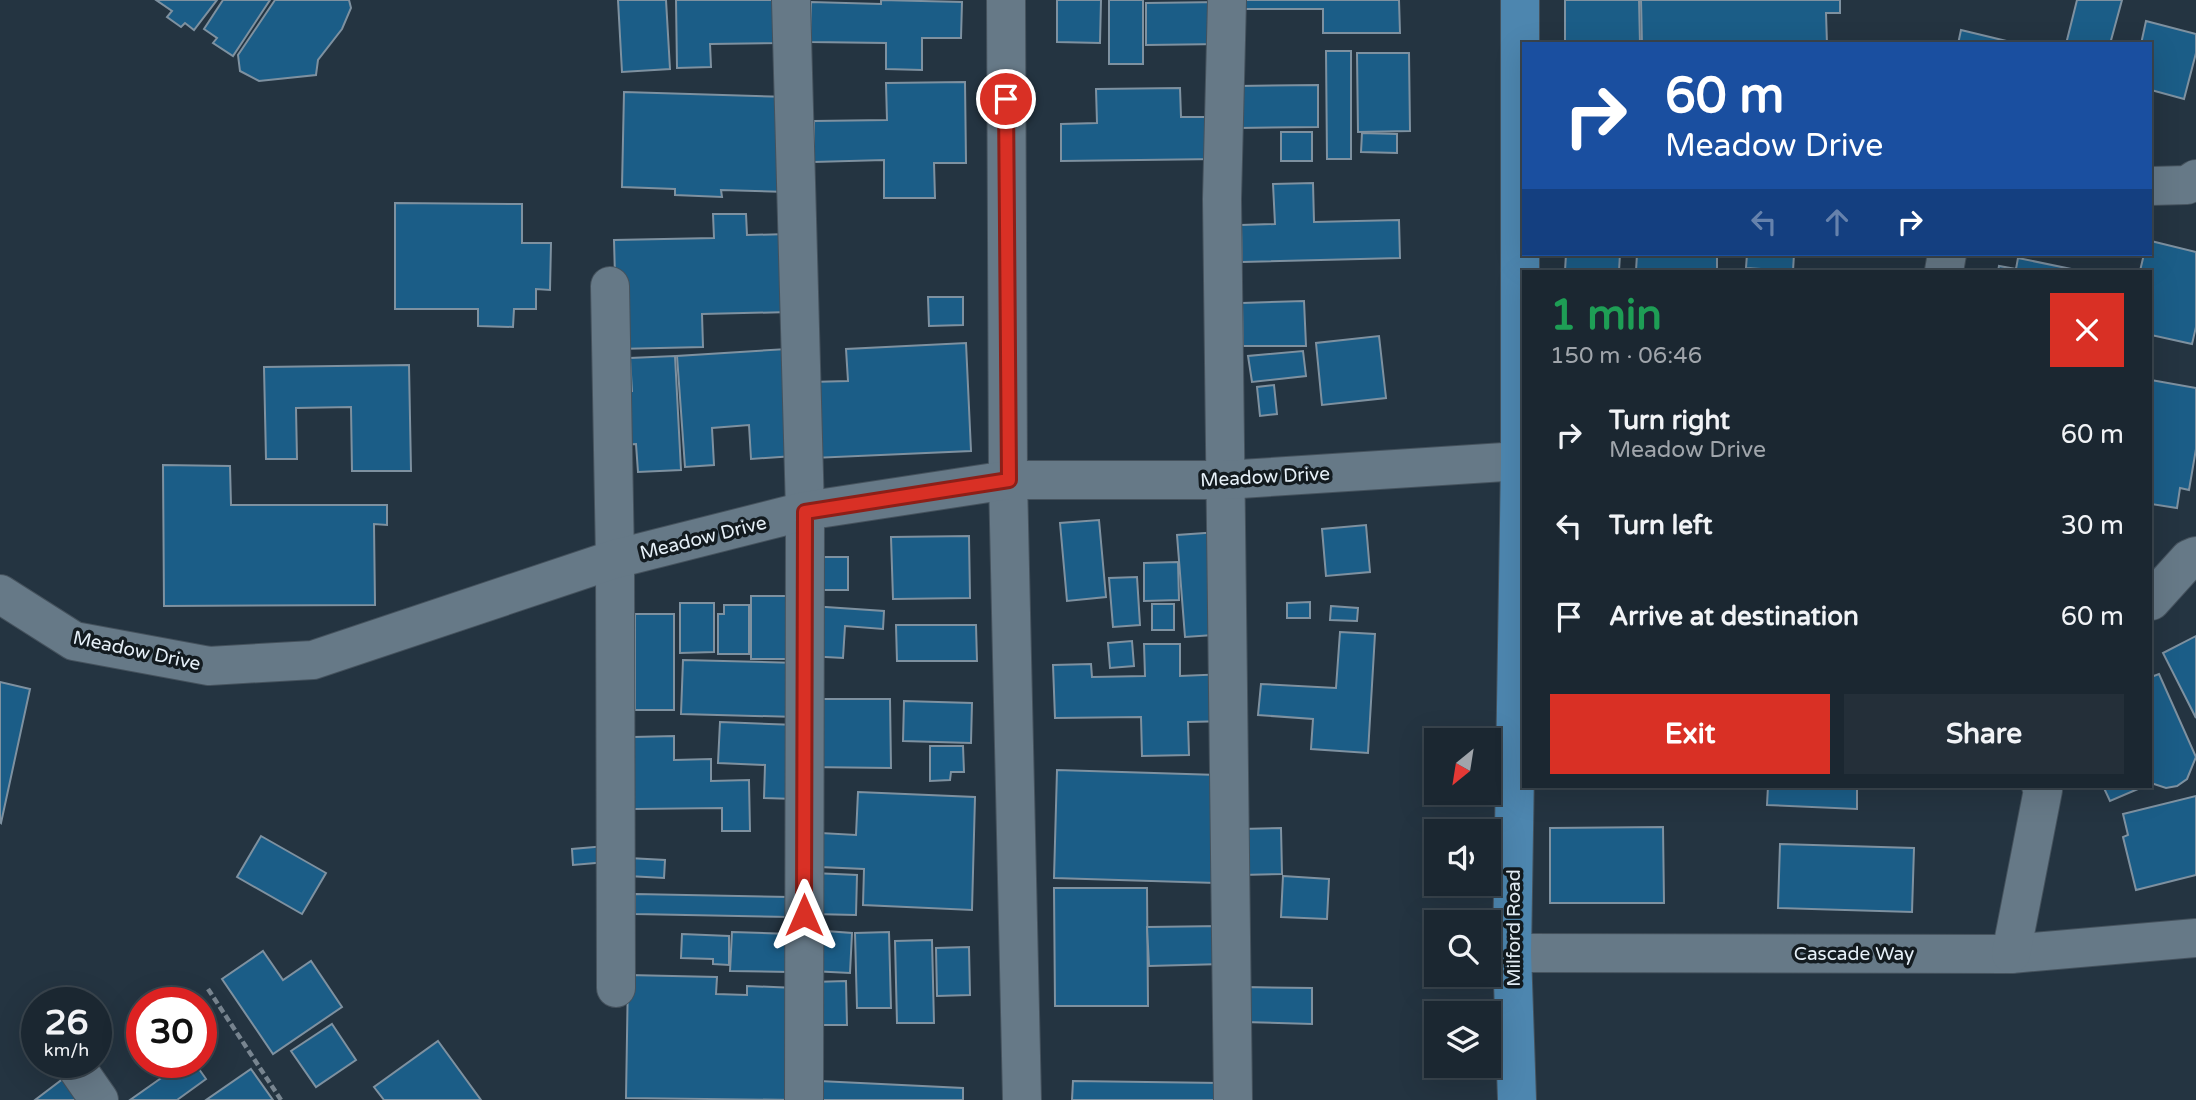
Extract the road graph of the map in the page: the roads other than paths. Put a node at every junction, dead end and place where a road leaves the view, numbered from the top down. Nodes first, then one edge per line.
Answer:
1 (791, 0) edge
2 (1006, 0) edge
3 (1227, 0) edge
4 (1520, 0) edge
5 (2196, 179) edge
6 (2152, 186) edge
7 (610, 286) dead end
8 (1520, 461) junction
9 (1009, 480) junction
10 (1224, 480) junction
11 (805, 512) junction
12 (2196, 556) edge
13 (615, 559) junction
14 (0, 594) edge
15 (2152, 600) edge
16 (2042, 788) edge
17 (2196, 938) edge
18 (1512, 953) junction
19 (2011, 954) junction
20 (616, 988) dead end
21 (84, 1078) edge
22 (99, 1100) edge
23 (804, 1100) edge
24 (1022, 1100) edge
25 (1233, 1100) edge
26 (1517, 1100) edge

1 - 11 street
2 - 9 street
3 - 10 street
4 - 8 main road, Milford Road
5 - 6 street
7 - 13 street
8 - 10 street, Meadow Drive
8 - 18 main road, Milford Road
9 - 10 street, Meadow Drive
9 - 11 street, Meadow Drive
9 - 24 street
10 - 25 street
11 - 13 street, Meadow Drive
11 - 23 street
12 - 15 street
13 - 14 street, Meadow Drive
13 - 20 street
16 - 19 street
17 - 19 street, Cascade Way
18 - 19 street, Cascade Way
18 - 26 main road, Milford Road
21 - 22 street

